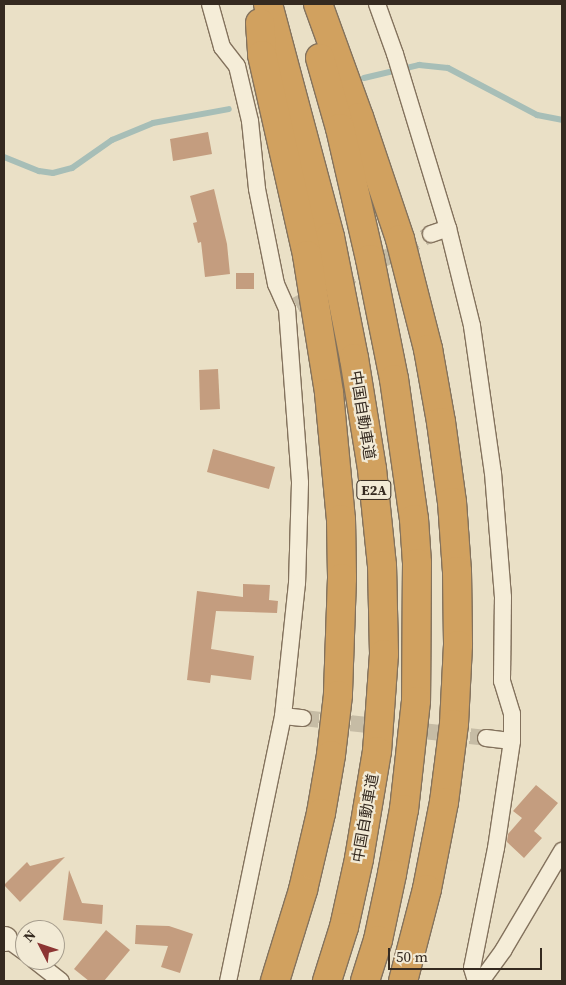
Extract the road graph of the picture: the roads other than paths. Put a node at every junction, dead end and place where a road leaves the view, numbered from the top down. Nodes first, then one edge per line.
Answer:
1 (210, 4) edge
2 (258, 4) edge
3 (268, 4) edge
4 (305, 4) edge
5 (318, 4) edge
6 (377, 4) edge
7 (448, 228) junction
8 (431, 234) tunnel mouth
9 (283, 716) junction
10 (303, 718) tunnel mouth
11 (486, 738) tunnel mouth
12 (512, 741) junction
13 (562, 851) edge
14 (4, 938) edge
15 (15, 945) edge
16 (47, 970) edge
17 (61, 981) edge
18 (228, 981) edge
19 (275, 981) edge
20 (327, 981) edge
21 (365, 981) edge
22 (403, 981) edge
23 (476, 981) edge
24 (481, 981) edge

1 - 9 street
2 - 19 highway
3 - 20 highway, 中国自動車道 / E2A
4 - 21 highway, E2A
5 - 22 highway
6 - 7 street
7 - 8 street
7 - 12 street
9 - 10 street
9 - 18 street
11 - 12 street
12 - 23 street
13 - 24 street
14 - 15 street
16 - 17 street

